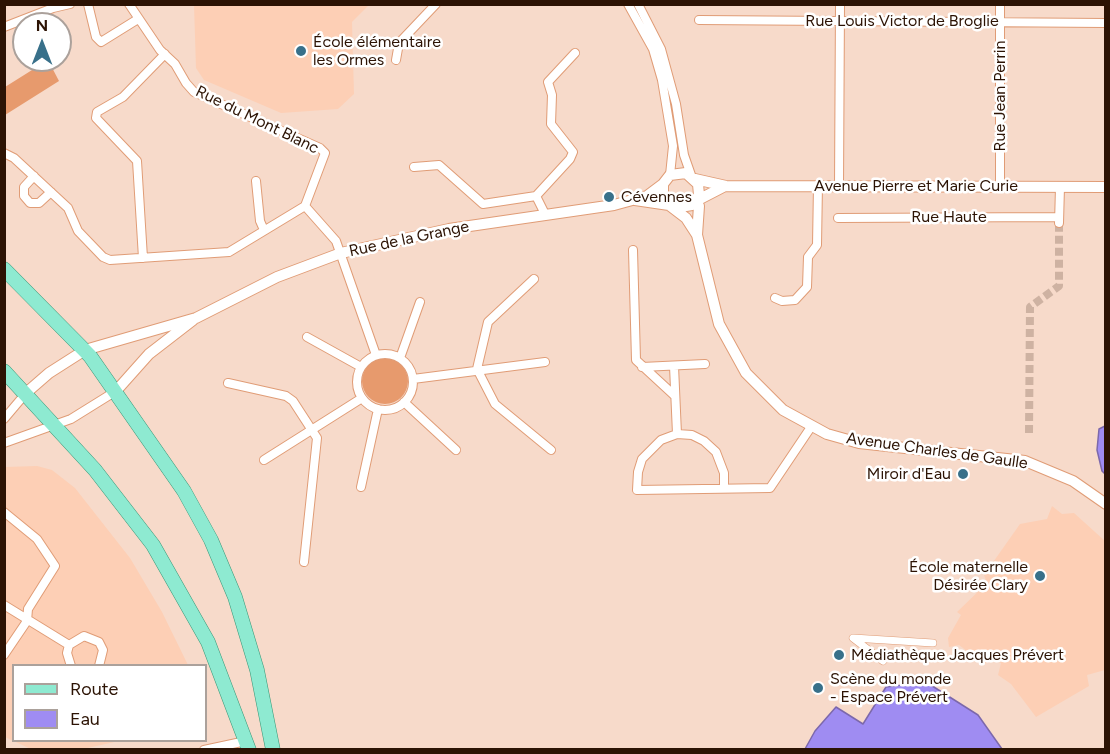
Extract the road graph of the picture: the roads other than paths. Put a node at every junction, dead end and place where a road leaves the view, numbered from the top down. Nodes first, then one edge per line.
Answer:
1 (70, 4) edge
2 (88, 4) edge
3 (129, 4) edge
4 (436, 4) edge
5 (628, 4) edge
6 (638, 4) edge
7 (840, 4) edge
8 (1000, 4) edge
9 (138, 19) junction
10 (699, 20) dead end
11 (840, 21) junction
12 (1000, 22) junction
13 (1106, 22) edge
14 (4, 27) edge
15 (575, 53) dead end
16 (165, 54) junction
17 (396, 60) dead end
18 (4, 153) edge
19 (414, 167) dead end
20 (34, 176) junction
21 (693, 177) junction
22 (667, 180) junction
23 (256, 181) dead end
24 (818, 185) junction
25 (726, 186) junction
26 (839, 186) junction
27 (1000, 187) junction
28 (1060, 187) junction
29 (1106, 187) edge
30 (51, 192) junction
31 (536, 196) junction
32 (634, 200) junction
33 (696, 201) junction
34 (305, 206) junction
35 (672, 207) junction
36 (544, 214) junction
37 (838, 218) dead end
38 (264, 230) junction
39 (697, 235) junction
40 (633, 250) dead end
41 (342, 253) junction
42 (142, 258) junction
43 (4, 269) edge
44 (534, 279) dead end
45 (775, 298) dead end
46 (420, 302) dead end
47 (195, 318) junction
48 (307, 337) dead end
49 (85, 350) junction
50 (376, 355) junction
51 (400, 358) junction
52 (545, 362) dead end
53 (639, 364) junction
54 (705, 364) dead end
55 (674, 366) junction
56 (361, 367) junction
57 (477, 369) junction
58 (4, 371) edge
59 (413, 379) junction
60 (228, 383) dead end
61 (116, 391) junction
62 (26, 393) junction
63 (675, 396) junction
64 (362, 398) junction
65 (404, 402) junction
66 (378, 409) junction
67 (4, 419) edge
68 (56, 426) junction
69 (811, 426) junction
70 (311, 429) junction
71 (677, 435) junction
72 (4, 443) edge
73 (456, 450) dead end
74 (551, 450) dead end
75 (264, 460) dead end
76 (724, 487) junction
77 (361, 488) dead end
78 (1106, 504) edge
79 (4, 512) edge
80 (304, 562) dead end
81 (4, 605) edge
82 (27, 621) junction
83 (933, 643) dead end
84 (69, 645) junction
85 (4, 655) edge
86 (883, 661) dead end
87 (70, 664) edge
88 (100, 664) edge
89 (247, 746) edge
90 (204, 750) edge
91 (273, 750) edge

1 - 14 street
2 - 9 street
3 - 9 street, Rue du Mont Blanc
4 - 17 street
5 - 22 street
6 - 21 street
7 - 11 street
8 - 12 street, Rue Jean Perrin
9 - 16 street, Rue du Mont Blanc
10 - 11 street, Rue Louis Victor de Broglie
11 - 12 street, Rue Louis Victor de Broglie
11 - 26 street
12 - 13 street, Rue Louis Victor de Broglie
12 - 27 street, Rue Jean Perrin
15 - 31 street
16 - 34 street, Rue du Mont Blanc
16 - 42 street
18 - 20 street
19 - 31 street
20 - 30 street
20 - 30 street
21 - 22 street
21 - 25 street, Avenue Pierre et Marie Curie
21 - 33 street
22 - 32 street, Rue de la Grange
22 - 35 street
23 - 38 street
24 - 25 street, Avenue Pierre et Marie Curie
24 - 26 street, Avenue Pierre et Marie Curie
24 - 45 street
25 - 33 street, Avenue Pierre et Marie Curie
26 - 27 street, Avenue Pierre et Marie Curie
27 - 28 street, Avenue Pierre et Marie Curie
28 - 29 street, Avenue Pierre et Marie Curie
28 - 37 street, Rue Haute
30 - 42 street
31 - 36 street
32 - 35 street, Rue de la Grange
32 - 36 street, Rue de la Grange
33 - 35 street
33 - 39 street, Avenue Charles de Gaulle
34 - 38 street
34 - 41 street
35 - 39 street, Avenue Charles de Gaulle
36 - 41 street, Rue de la Grange
38 - 42 street
39 - 69 street, Avenue Charles de Gaulle
40 - 53 street
41 - 47 street, Rue de la Grange
41 - 50 street
43 - 49 main road
44 - 57 street
46 - 51 street
47 - 49 street, Rue de la Grange
47 - 61 street, Rue de la Grange
48 - 56 street
49 - 61 main road
49 - 62 street, Rue de la Grange
50 - 51 street
50 - 56 street
51 - 59 street
52 - 57 street
53 - 55 street
53 - 63 street
54 - 55 street
55 - 63 street
56 - 64 street
57 - 59 street
57 - 74 street
58 - 62 main road
59 - 65 street
60 - 70 street
61 - 68 street
61 - 91 main road
62 - 67 street
62 - 68 main road
63 - 71 street
64 - 66 street
64 - 70 street
65 - 66 street
65 - 73 street
66 - 77 street
68 - 72 street
68 - 89 main road
69 - 76 street
69 - 78 street, Avenue Charles de Gaulle
70 - 75 street
70 - 80 street
71 - 76 street
71 - 76 street
79 - 82 street
81 - 82 street
82 - 84 street
82 - 85 street
83 - 86 street
84 - 87 street
84 - 88 street
89 - 90 street

